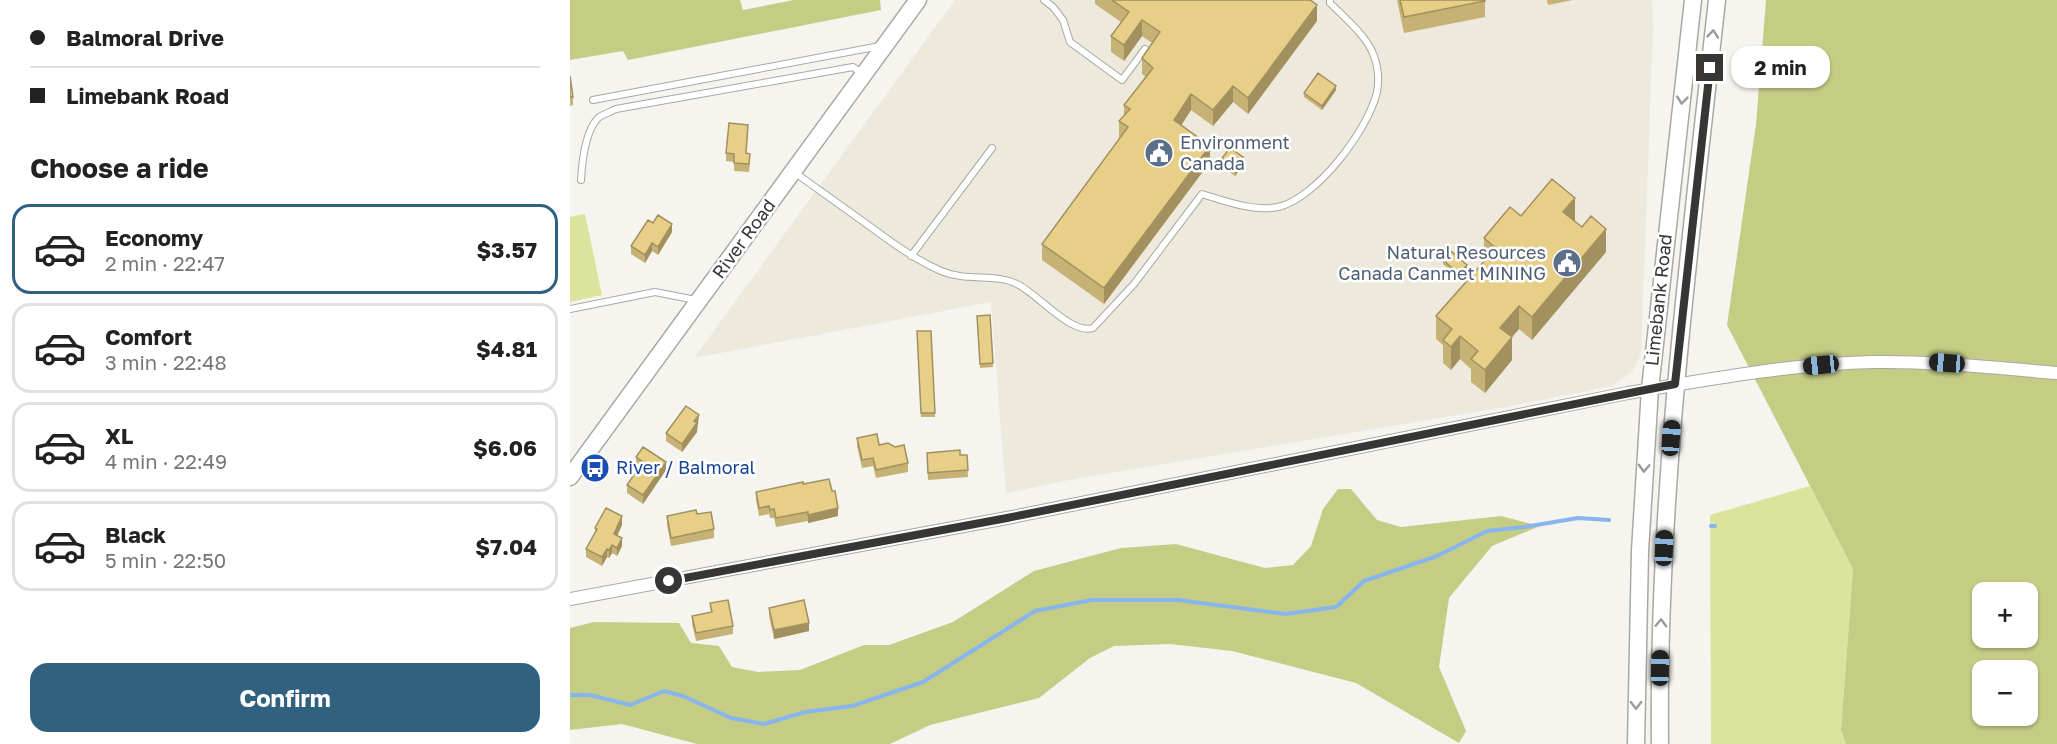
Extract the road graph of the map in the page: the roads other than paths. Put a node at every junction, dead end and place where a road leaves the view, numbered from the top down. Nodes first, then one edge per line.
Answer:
1 (918, 0) edge
2 (1044, 0) edge
3 (1330, 0) edge
4 (1693, 0) edge
5 (1717, 0) edge
6 (884, 46) junction
7 (1145, 49) edge
8 (863, 74) junction
9 (594, 100) dead end
10 (992, 148) dead end
11 (794, 171) junction
12 (581, 180) dead end
13 (910, 255) junction
14 (699, 301) junction
15 (570, 309) edge
16 (2057, 373) edge
17 (1675, 384) junction
18 (1650, 389) junction
19 (570, 477) edge
20 (570, 599) edge
21 (1636, 744) edge
22 (1660, 744) edge

1 - 6 main road, River Road
2 - 7 lane
3 - 13 lane
4 -> 18 main road, Limebank Road
17 -> 5 main road, Limebank Road
6 - 8 main road, River Road
6 - 9 lane
8 - 11 main road, River Road
8 - 12 lane
10 - 13 lane
11 - 13 lane
11 - 14 main road, River Road
14 - 15 lane
14 - 19 main road, River Road
16 - 17 street
17 - 18 street
22 -> 17 main road, Limebank Road
18 - 20 street
18 -> 21 main road, Limebank Road

